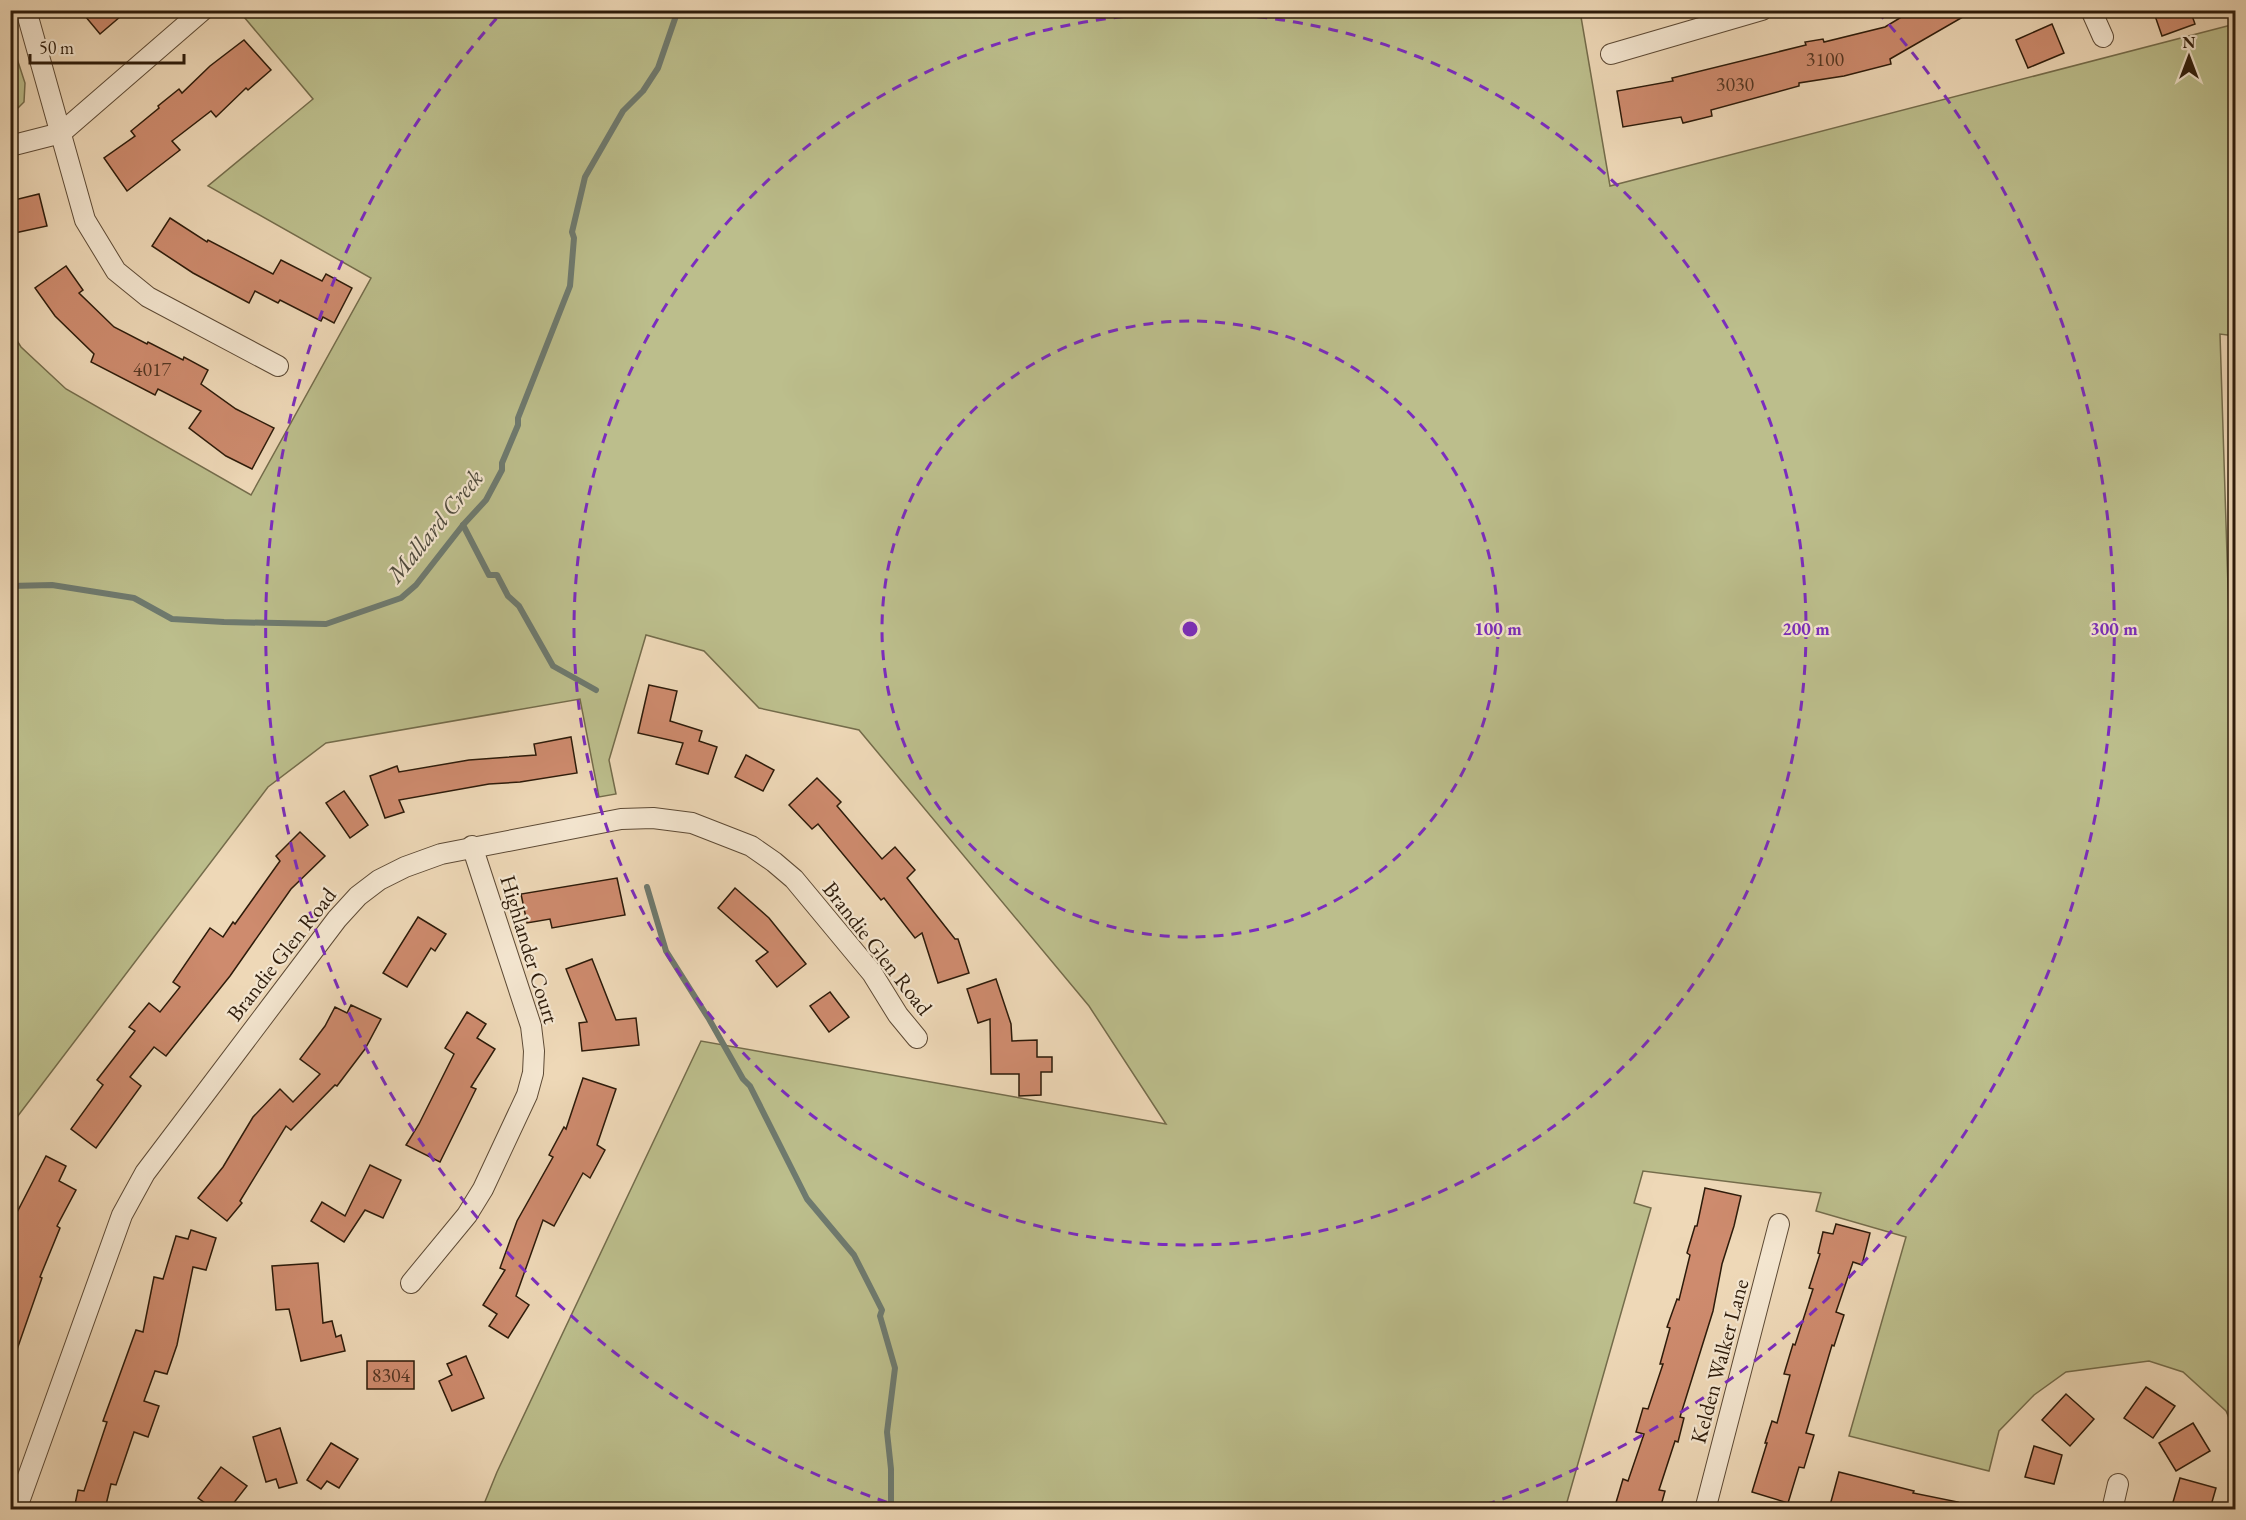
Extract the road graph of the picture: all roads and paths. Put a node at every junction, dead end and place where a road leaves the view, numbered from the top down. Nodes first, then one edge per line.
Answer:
1 (26, 10) edge
2 (203, 10) edge
3 (1762, 10) edge
4 (2091, 10) edge
5 (2103, 37) dead end
6 (1611, 54) dead end
7 (61, 133) junction
8 (10, 146) edge
9 (278, 366) dead end
10 (472, 846) junction
11 (917, 1038) dead end
12 (1779, 1224) dead end
13 (411, 1283) dead end
14 (2118, 1484) dead end
15 (16, 1509) edge
16 (1704, 1509) edge
17 (2112, 1509) edge

1 - 7 street
2 - 7 street
3 - 6 street
4 - 5 street
7 - 8 street
7 - 9 street
10 - 11 street, Brandie Glen Road
10 - 13 street, Highlander Court
10 - 15 street, Brandie Glen Road
12 - 16 street, Kelden Walker Lane
14 - 17 street

